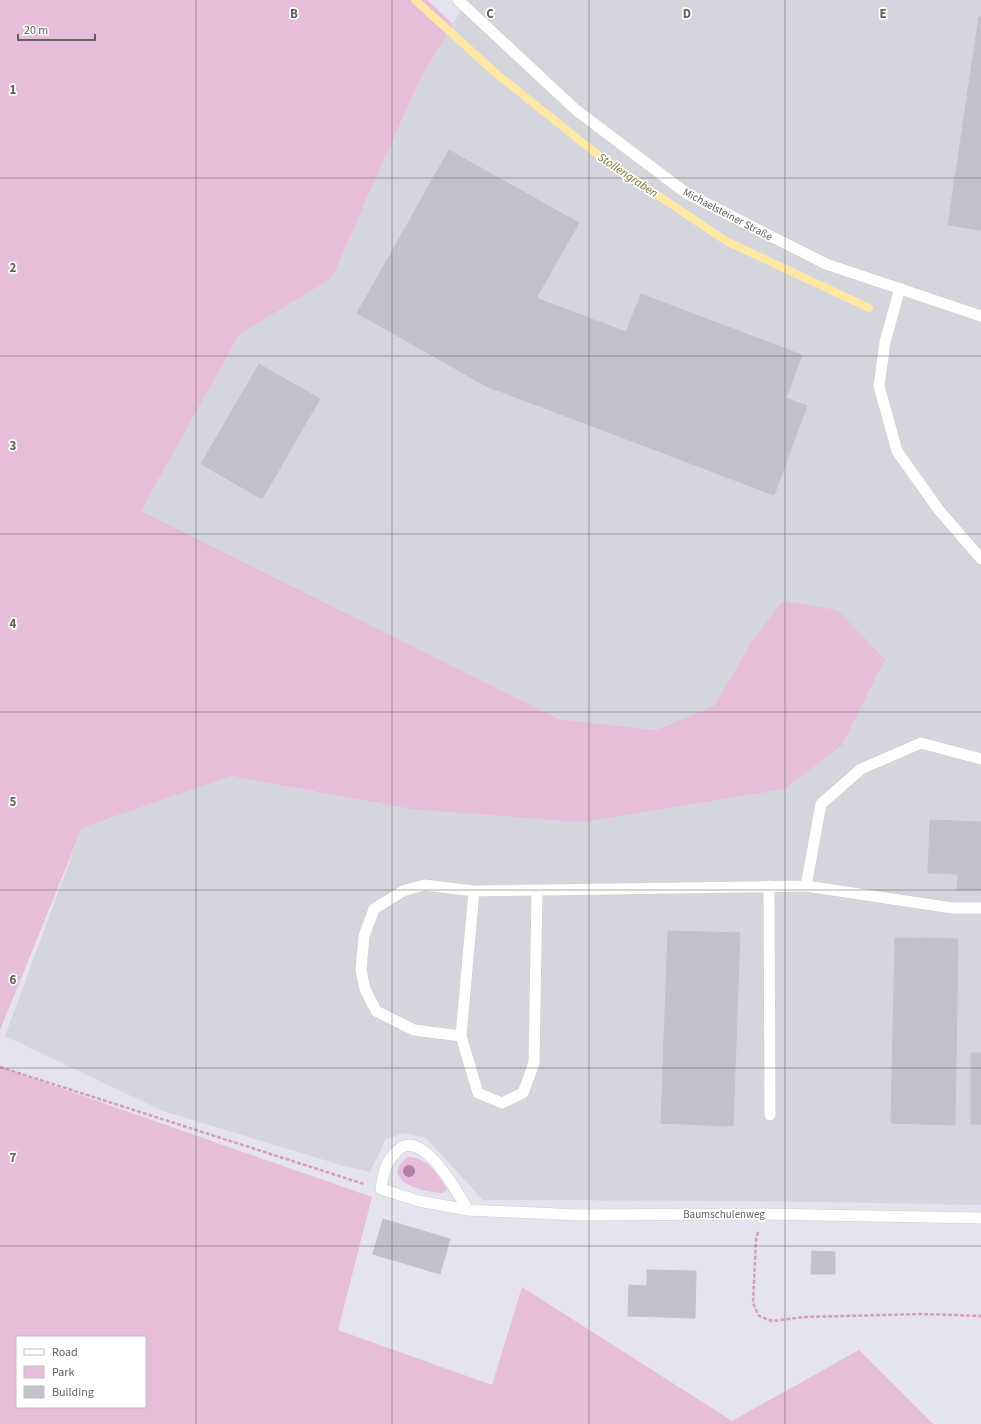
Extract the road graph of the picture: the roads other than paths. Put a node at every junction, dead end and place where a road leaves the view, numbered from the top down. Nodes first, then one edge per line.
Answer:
1 (458, 0) edge
2 (900, 288) junction
3 (981, 316) edge
4 (981, 558) edge
5 (981, 759) edge
6 (769, 886) junction
7 (806, 886) junction
8 (474, 891) junction
9 (537, 891) junction
10 (981, 908) edge
11 (461, 1036) junction
12 (770, 1115) dead end
13 (468, 1210) junction
14 (981, 1218) edge

1 - 2 street, Michaelsteiner Straße
2 - 3 street, Michaelsteiner Straße
2 - 4 street
5 - 7 street
6 - 7 street
6 - 9 street
6 - 12 street
7 - 10 street
8 - 9 street
8 - 11 street
8 - 11 street
9 - 11 street
13 - 13 street, Baumschulenweg
13 - 14 street, Baumschulenweg

